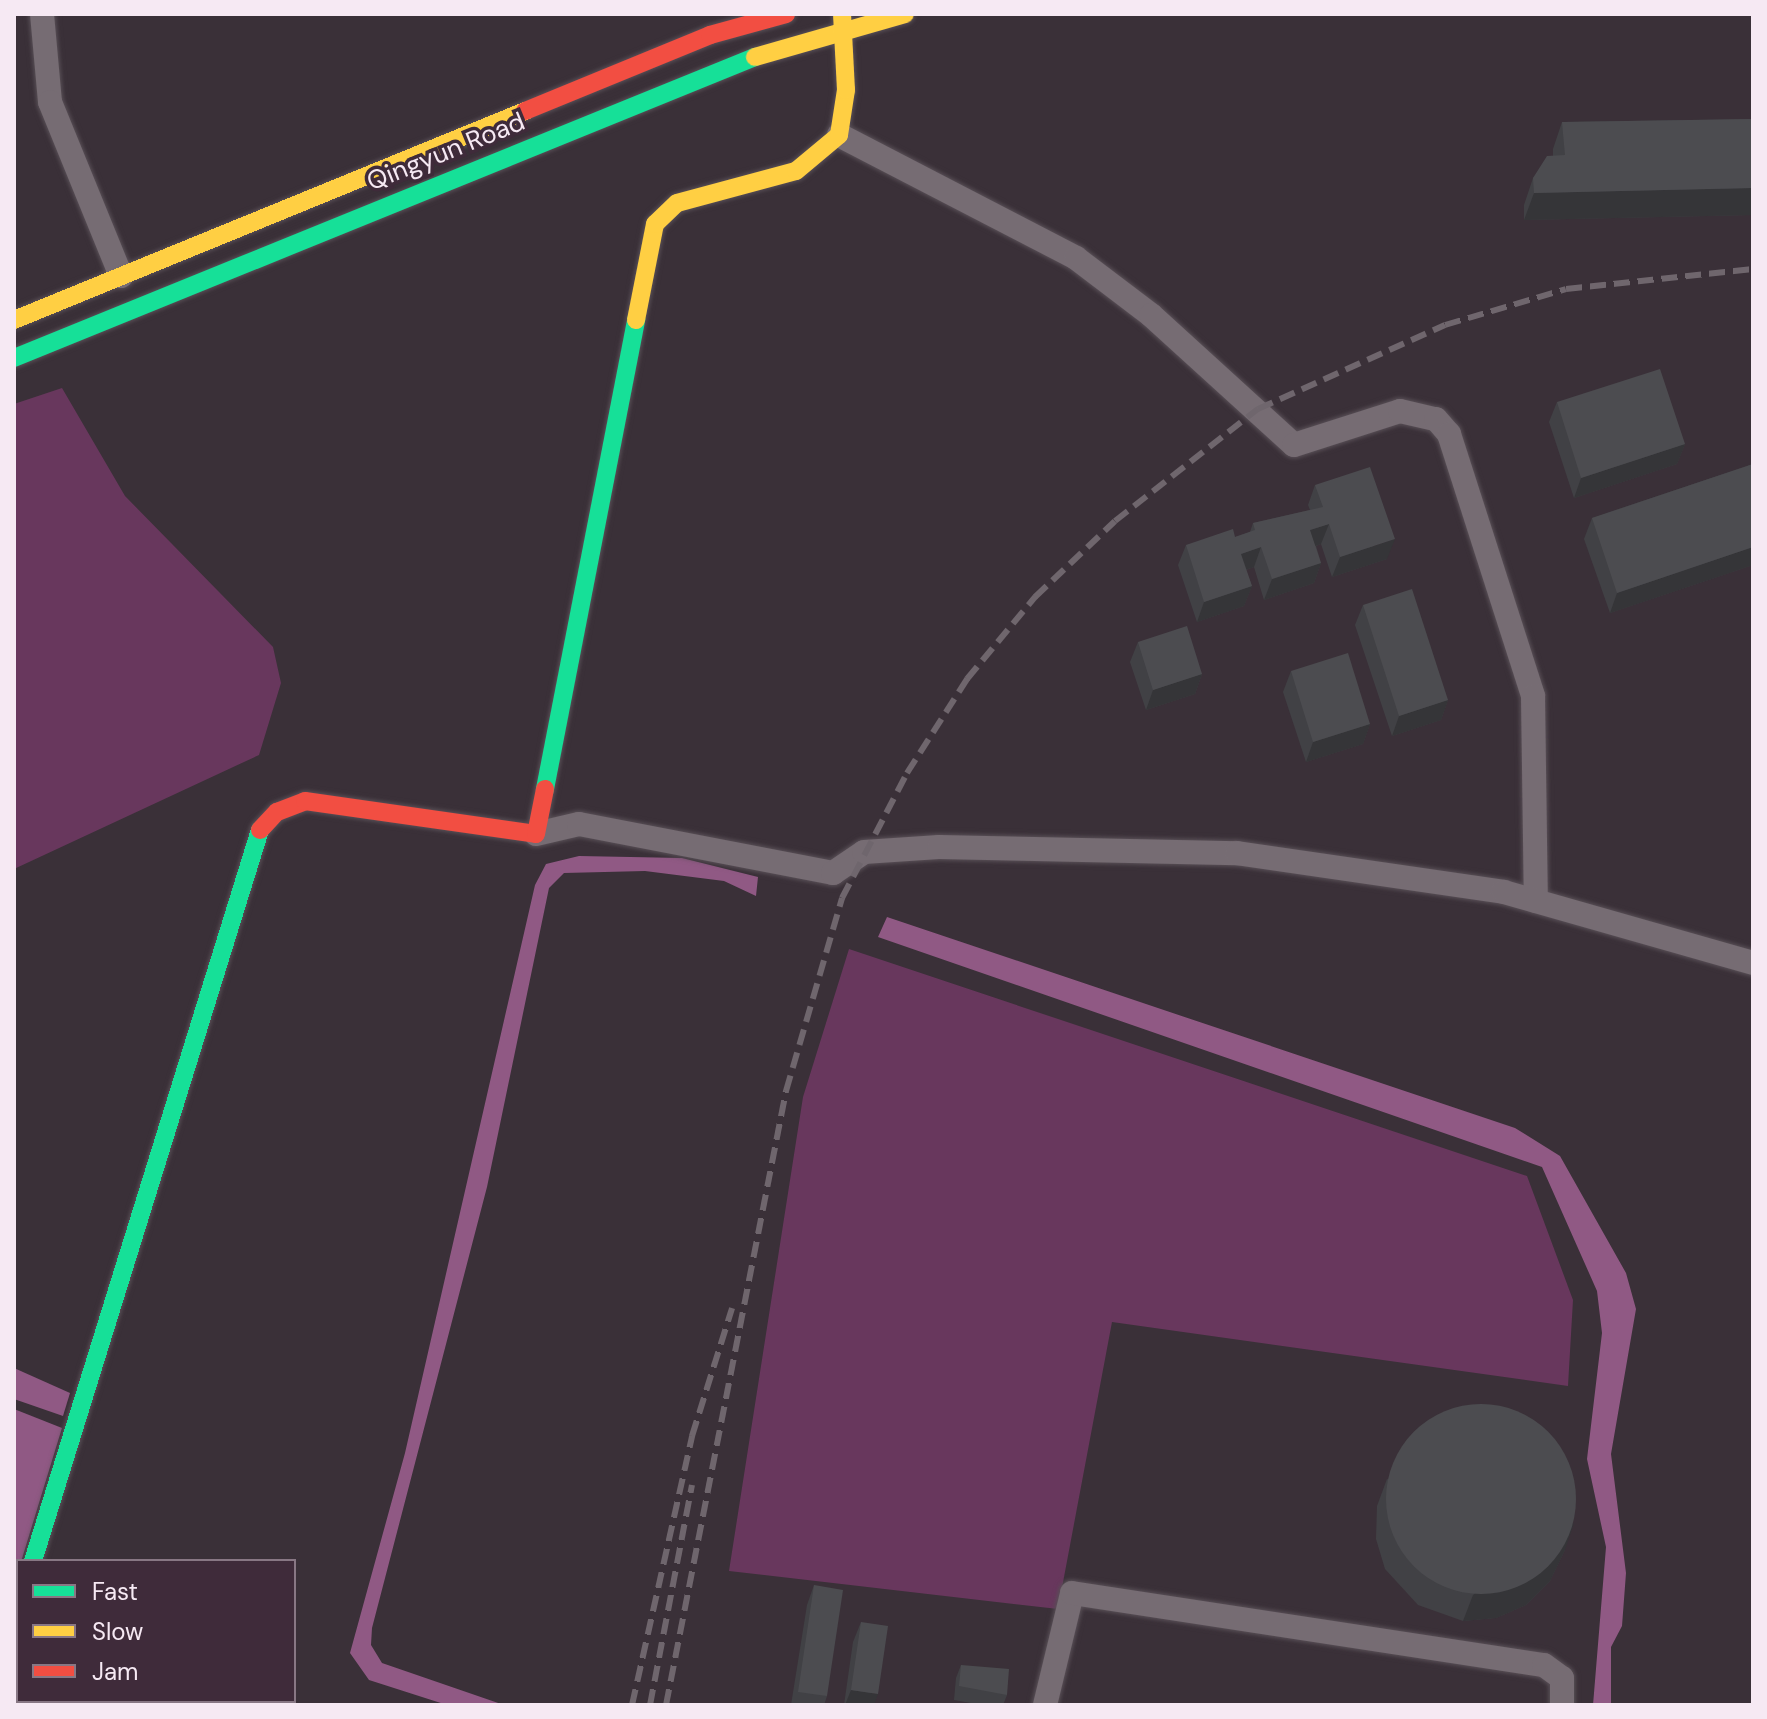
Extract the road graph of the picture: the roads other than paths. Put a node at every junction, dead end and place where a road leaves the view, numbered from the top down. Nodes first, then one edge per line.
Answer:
1 (42, 14) edge
2 (786, 14) edge
3 (905, 14) edge
4 (842, 23) edge
5 (839, 135) junction
6 (121, 276) junction
7 (14, 320) edge
8 (14, 358) edge
9 (536, 834) junction
10 (1536, 901) junction
11 (1753, 963) edge
12 (34, 1559) edge
13 (1045, 1705) edge
14 (1562, 1705) edge

1 - 6 street
2 - 6 street, Qingyun Road
3 - 4 street, Qingyun Road
4 - 5 street
4 - 8 street, Qingyun Road
5 - 9 street
5 - 10 street
6 - 7 street, Qingyun Road
9 - 10 street
9 - 12 street
10 - 11 street
13 - 14 street

